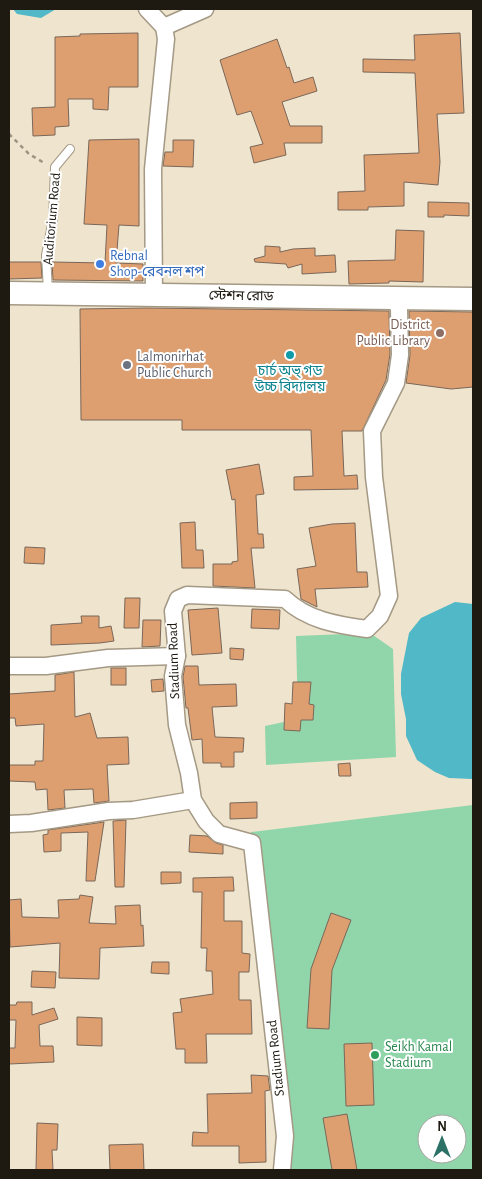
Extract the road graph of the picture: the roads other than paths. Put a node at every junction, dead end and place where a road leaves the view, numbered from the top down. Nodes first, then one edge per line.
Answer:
1 (147, 9) edge
2 (205, 9) edge
3 (164, 27) junction
4 (70, 149) dead end
5 (9, 293) edge
6 (49, 293) junction
7 (154, 295) junction
8 (395, 298) junction
9 (473, 299) edge
10 (177, 656) junction
11 (9, 666) edge
12 (193, 800) junction
13 (9, 824) edge
14 (282, 1170) edge

1 - 3 street
2 - 3 street
3 - 7 street
4 - 6 lane, Auditorium Road
5 - 6 main road, স্টেশন রোড
6 - 7 main road, স্টেশন রোড
7 - 8 main road, স্টেশন রোড
8 - 9 main road, স্টেশন রোড
8 - 10 street, Stadium Road
10 - 11 street
10 - 12 street, Stadium Road
12 - 13 street
12 - 14 street, Stadium Road

